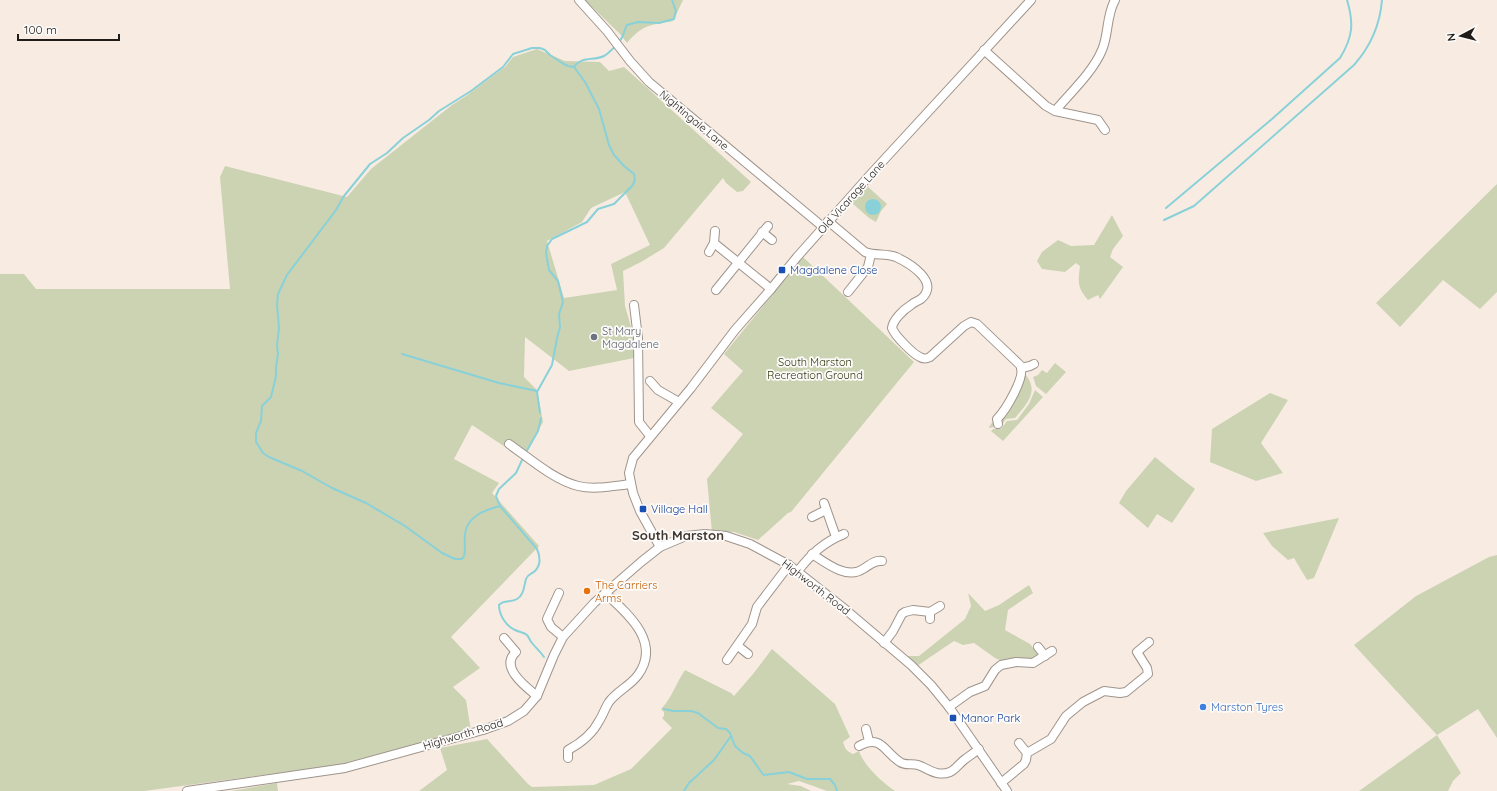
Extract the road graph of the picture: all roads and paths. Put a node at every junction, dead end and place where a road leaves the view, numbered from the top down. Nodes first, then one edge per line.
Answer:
1 (579, 0) edge
2 (1031, 0) edge
3 (1115, 0) edge
4 (984, 50) junction
5 (1055, 111) junction
6 (1105, 130) dead end
7 (826, 224) junction
8 (715, 231) dead end
9 (772, 240) dead end
10 (714, 243) junction
11 (709, 252) dead end
12 (871, 254) junction
13 (738, 262) junction
14 (771, 289) junction
15 (716, 290) dead end
16 (848, 292) dead end
17 (634, 305) dead end
18 (1034, 364) dead end
19 (1021, 368) junction
20 (650, 381) dead end
21 (679, 402) junction
22 (998, 424) dead end
23 (650, 436) junction
24 (508, 444) dead end
25 (631, 484) junction
26 (812, 517) dead end
27 (660, 547) junction
28 (812, 554) junction
29 (877, 558) dead end
30 (789, 565) junction
31 (798, 571) junction
32 (605, 592) junction
33 (559, 593) dead end
34 (940, 606) dead end
35 (564, 637) junction
36 (504, 638) dead end
37 (1149, 642) dead end
38 (884, 643) junction
39 (738, 646) junction
40 (1038, 647) dead end
41 (748, 654) dead end
42 (728, 660) dead end
43 (537, 696) junction
44 (949, 707) junction
45 (866, 729) dead end
46 (869, 741) junction
47 (1019, 743) dead end
48 (859, 746) dead end
49 (979, 749) junction
50 (566, 751) dead end
51 (1027, 753) junction
52 (1001, 783) junction
53 (187, 791) edge
54 (1007, 791) edge

1 - 7 street, Nightingale Lane
2 - 4 street, Old Vicarage Lane
3 - 5 street
4 - 5 street
4 - 7 street, Old Vicarage Lane
5 - 6 street
7 - 12 street
7 - 14 street, Old Vicarage Lane
8 - 10 street
9 - 13 street
10 - 11 street
10 - 13 street
12 - 16 street
12 - 19 street
13 - 14 street
13 - 15 street
14 - 21 street, Old Vicarage Lane
17 - 23 street
18 - 19 street
19 - 22 street
20 - 21 street
21 - 23 street, Old Vicarage Lane
23 - 25 street, Old Vicarage Lane
24 - 25 street
25 - 27 street, Old Vicarage Lane
26 - 28 street
27 - 30 street, Highworth Road
27 - 32 street, Highworth Road
28 - 29 street
28 - 31 street
30 - 31 street, Highworth Road
30 - 39 street
31 - 38 street, Highworth Road
32 - 35 street, Highworth Road
32 - 50 street
33 - 35 street
34 - 38 street
35 - 43 street, Highworth Road
36 - 43 street
37 - 51 street
38 - 44 street, Highworth Road
39 - 41 street
39 - 42 street
40 - 44 street
43 - 53 street, Highworth Road
44 - 49 street, Highworth Road
45 - 46 street
46 - 48 street
46 - 49 street
47 - 51 street
49 - 52 street, Highworth Road
51 - 52 street
52 - 54 street, Highworth Road

